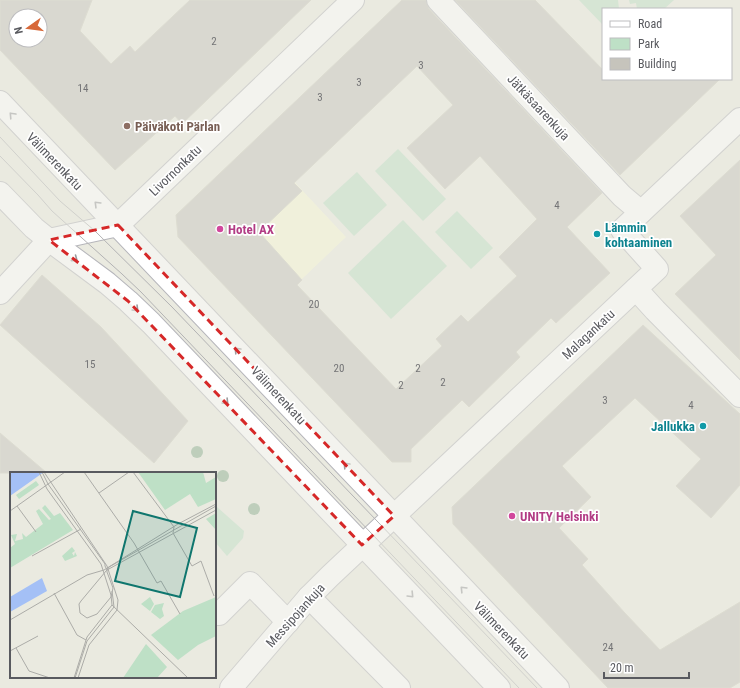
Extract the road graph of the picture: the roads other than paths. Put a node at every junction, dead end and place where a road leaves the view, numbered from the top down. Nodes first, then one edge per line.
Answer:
1 (353, 0) edge
2 (438, 0) edge
3 (0, 102) edge
4 (740, 119) edge
5 (0, 192) edge
6 (641, 212) junction
7 (118, 225) junction
8 (49, 240) junction
9 (636, 289) junction
10 (0, 293) edge
11 (740, 396) edge
12 (394, 516) junction
13 (362, 545) junction
14 (309, 597) junction
15 (216, 614) edge
16 (288, 622) junction
17 (231, 688) edge
18 (399, 688) edge
19 (499, 688) edge
20 (558, 688) edge

1 - 7 street, Livornonkatu
2 - 6 street, Jätkäsaarenkuja
7 -> 3 street, Välimerenkatu
4 - 6 street, Malagankatu
5 - 8 street
6 - 9 street, Malagankatu
7 - 8 street
12 -> 7 street, Välimerenkatu
8 - 10 street
8 -> 13 street
9 - 11 street
9 - 12 street, Malagankatu
12 - 13 street, Malagankatu
20 -> 12 street, Välimerenkatu
13 - 14 street, Messipojankuja
13 -> 19 street
14 - 16 street, Messipojankuja
14 - 18 street
15 - 16 street
16 - 17 street, Messipojankuja

